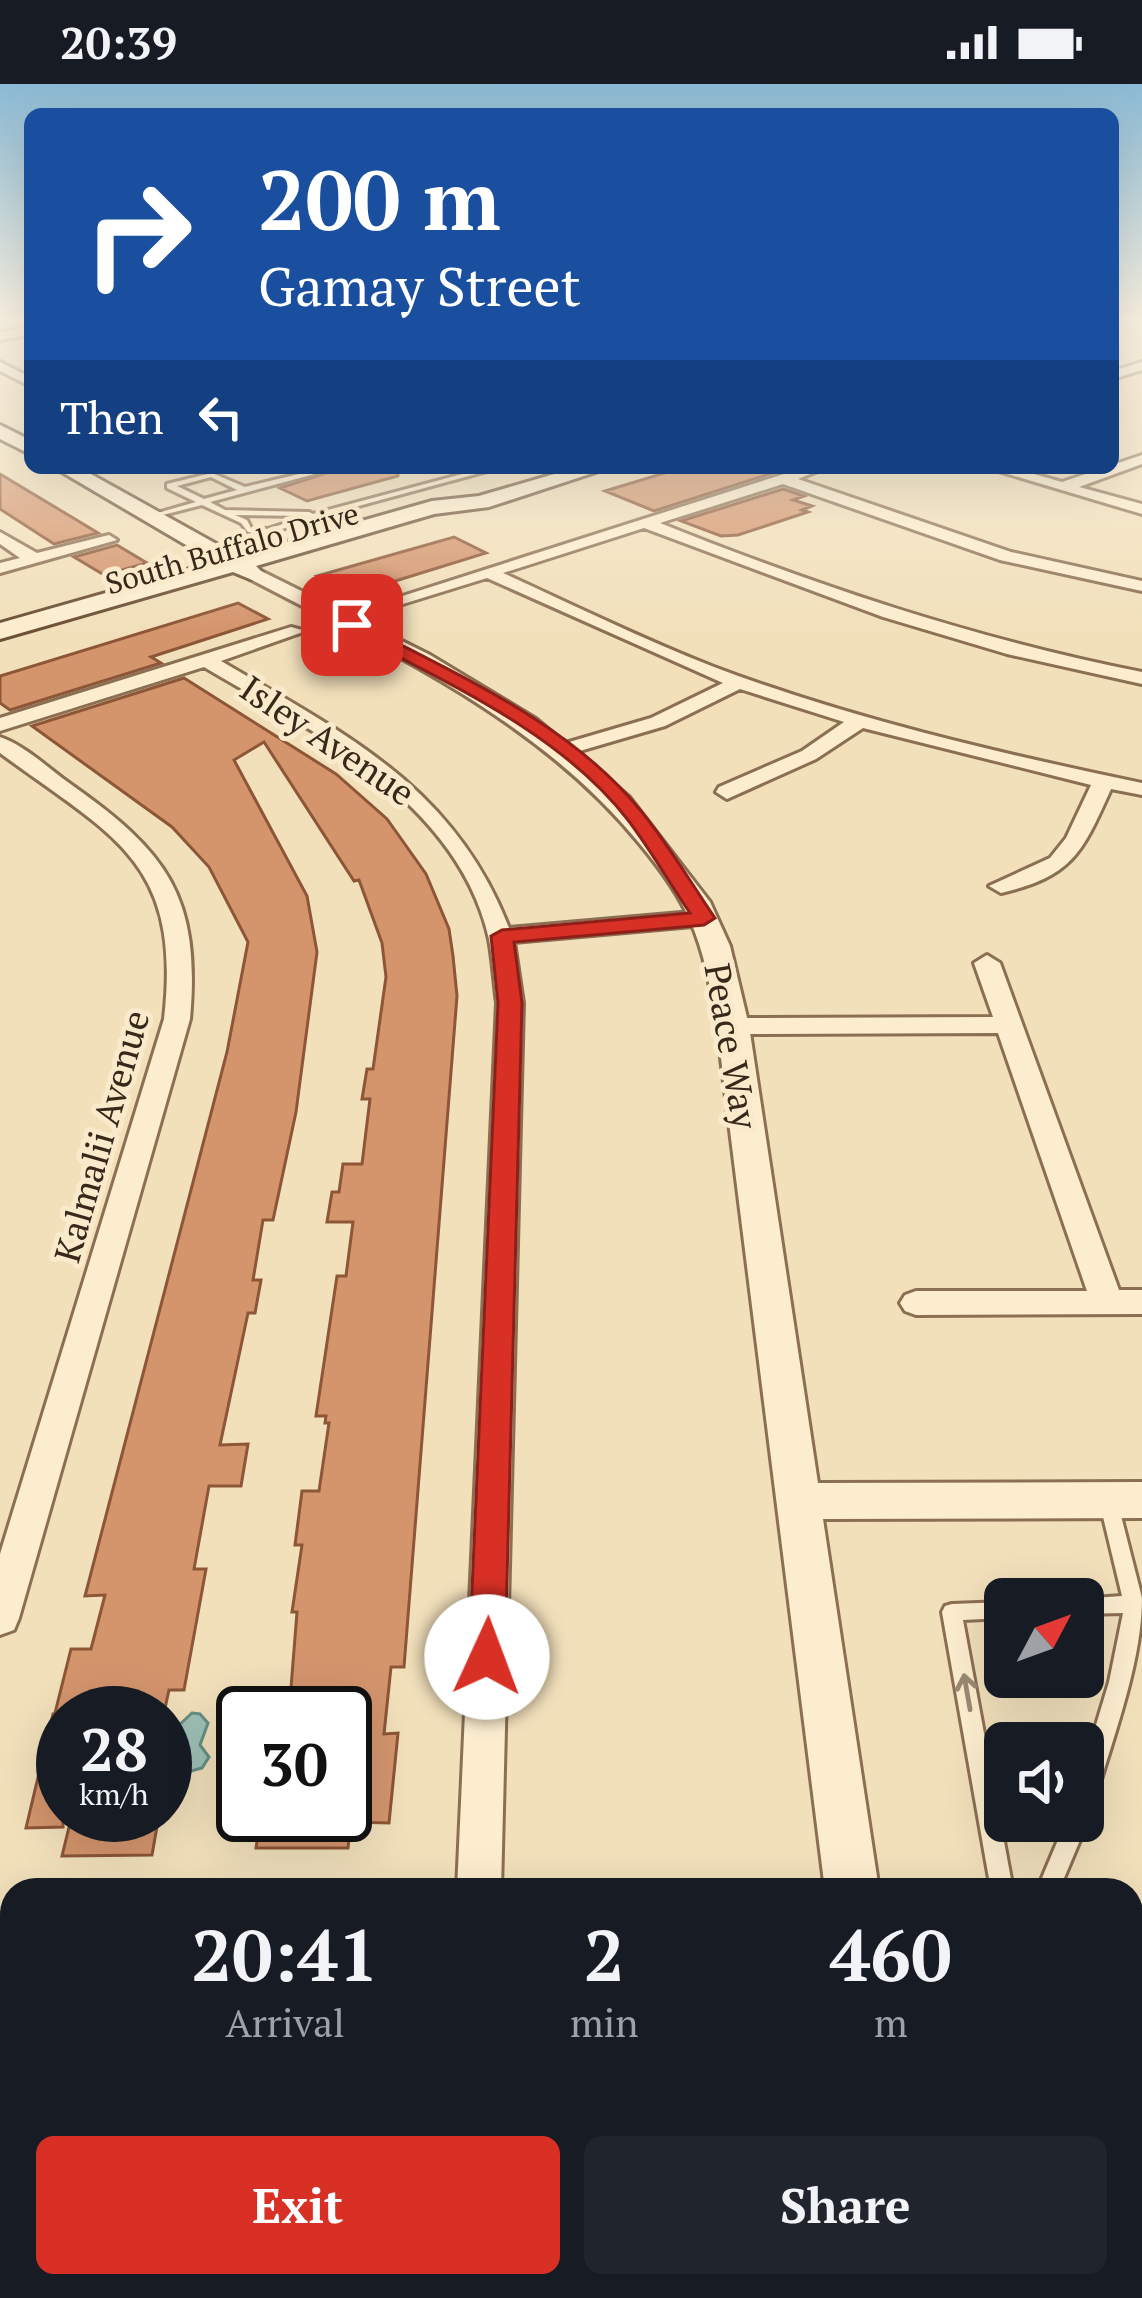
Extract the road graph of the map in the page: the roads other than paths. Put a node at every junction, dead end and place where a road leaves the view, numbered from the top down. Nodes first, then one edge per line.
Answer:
1 (83, 474) edge
2 (309, 474) edge
3 (472, 474) edge
4 (577, 474) edge
5 (799, 474) edge
6 (1014, 474) edge
7 (1098, 474) edge
8 (783, 479) junction
9 (1060, 488) junction
10 (244, 490) junction
11 (203, 502) junction
12 (481, 502) junction
13 (1142, 509) edge
14 (223, 512) junction
15 (322, 514) junction
16 (151, 516) junction
17 (644, 523) junction
18 (355, 530) junction
19 (0, 537) edge
20 (110, 540) dead end
21 (34, 559) junction
22 (0, 568) edge
23 (246, 569) junction
24 (488, 572) junction
25 (1142, 586) edge
26 (377, 607) dead end
27 (0, 631) edge
28 (297, 631) dead end
29 (0, 651) edge
30 (206, 660) junction
31 (1142, 678) edge
32 (740, 682) junction
33 (859, 721) junction
34 (0, 725) edge
35 (0, 743) edge
36 (566, 749) junction
37 (1104, 781) junction
38 (1142, 789) edge
39 (728, 792) dead end
40 (1001, 886) dead end
41 (704, 918) junction
42 (502, 936) junction
43 (987, 963) dead end
44 (1010, 1025) junction
45 (733, 1026) junction
46 (1107, 1302) junction
47 (1142, 1302) edge
48 (916, 1303) dead end
49 (1125, 1500) edge
50 (800, 1501) junction
51 (1134, 1604) junction
52 (1104, 1605) edge
53 (984, 1611) edge
54 (0, 1618) edge
55 (1104, 1732) edge
56 (1069, 1842) edge
57 (479, 1878) edge
58 (850, 1878) edge
59 (1000, 1878) edge
60 (1053, 1878) edge

1 - 16 main road, Peace Way
2 - 10 lane
3 - 15 lane
4 - 12 main road, South Buffalo Drive
5 - 8 street
6 - 9 street
7 - 9 street
8 - 17 street
8 - 25 street
9 - 13 street
10 - 11 lane
10 - 11 lane
11 - 14 lane
11 - 16 lane
12 - 18 main road, South Buffalo Drive
12 - 23 main road, South Buffalo Drive
14 - 15 lane
14 - 15 lane
15 - 18 lane
16 - 23 main road, Peace Way
17 - 24 street
17 - 31 street
18 - 23 main road, South Buffalo Drive
19 - 21 street
20 - 21 street
21 - 22 street
23 - 27 main road, South Buffalo Drive
23 - 29 main road, South Buffalo Drive
23 - 36 street, Peace Way
24 - 26 street
24 - 32 street
28 - 30 street
30 - 34 street
30 - 42 street, Isley Avenue
32 - 33 street
32 - 36 street
33 - 37 street
33 - 39 street
35 - 54 street, Kalmalii Avenue
36 - 41 street, Peace Way
37 - 38 street
37 - 40 street
41 - 42 street
41 - 45 street, Peace Way
42 - 57 street, Isley Avenue
43 - 44 street
44 - 45 street
44 - 46 street
45 - 50 street, Peace Way
46 - 47 street
46 - 48 street
49 - 50 street
49 - 51 lane
50 - 58 street, Peace Way
51 - 52 lane
51 - 55 lane
59 -> 53 lane
56 - 60 lane

